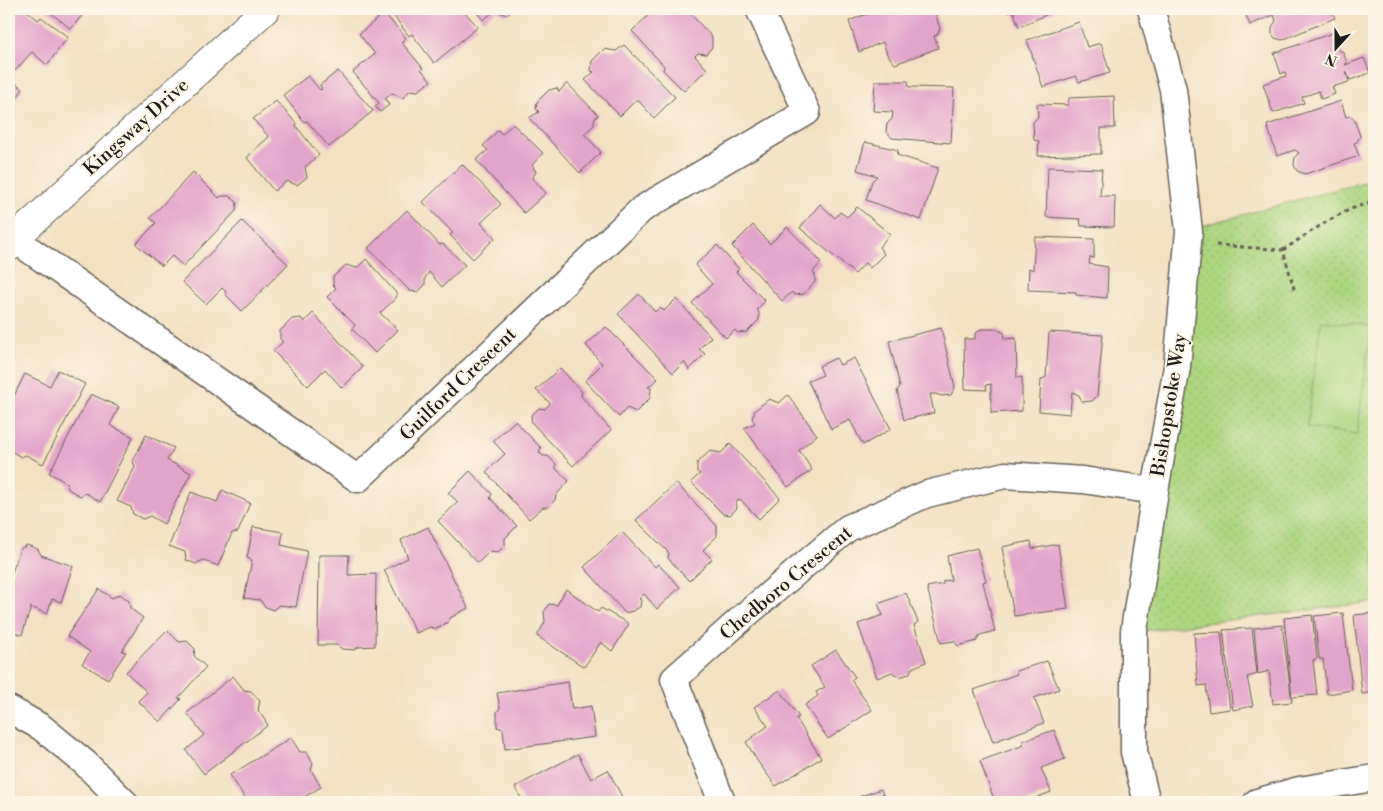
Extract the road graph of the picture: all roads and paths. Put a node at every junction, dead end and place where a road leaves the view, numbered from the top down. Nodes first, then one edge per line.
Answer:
1 (266, 9) edge
2 (759, 9) edge
3 (1151, 9) edge
4 (1374, 204) edge
5 (11, 243) edge
6 (1188, 243) junction
7 (1283, 250) junction
8 (1295, 292) dead end
9 (1155, 491) junction
10 (9, 709) edge
11 (1374, 778) edge
12 (124, 802) edge
13 (722, 802) edge
14 (1147, 802) edge
15 (1257, 802) edge

1 - 5 street, Kingsway Drive
2 - 5 street, Guilford Crescent
3 - 6 street, Bishopstoke Way
4 - 7 path
6 - 7 path
6 - 9 street, Bishopstoke Way
7 - 8 path
9 - 13 street, Chedboro Crescent
9 - 14 street, Bishopstoke Way
10 - 12 street
11 - 15 street

